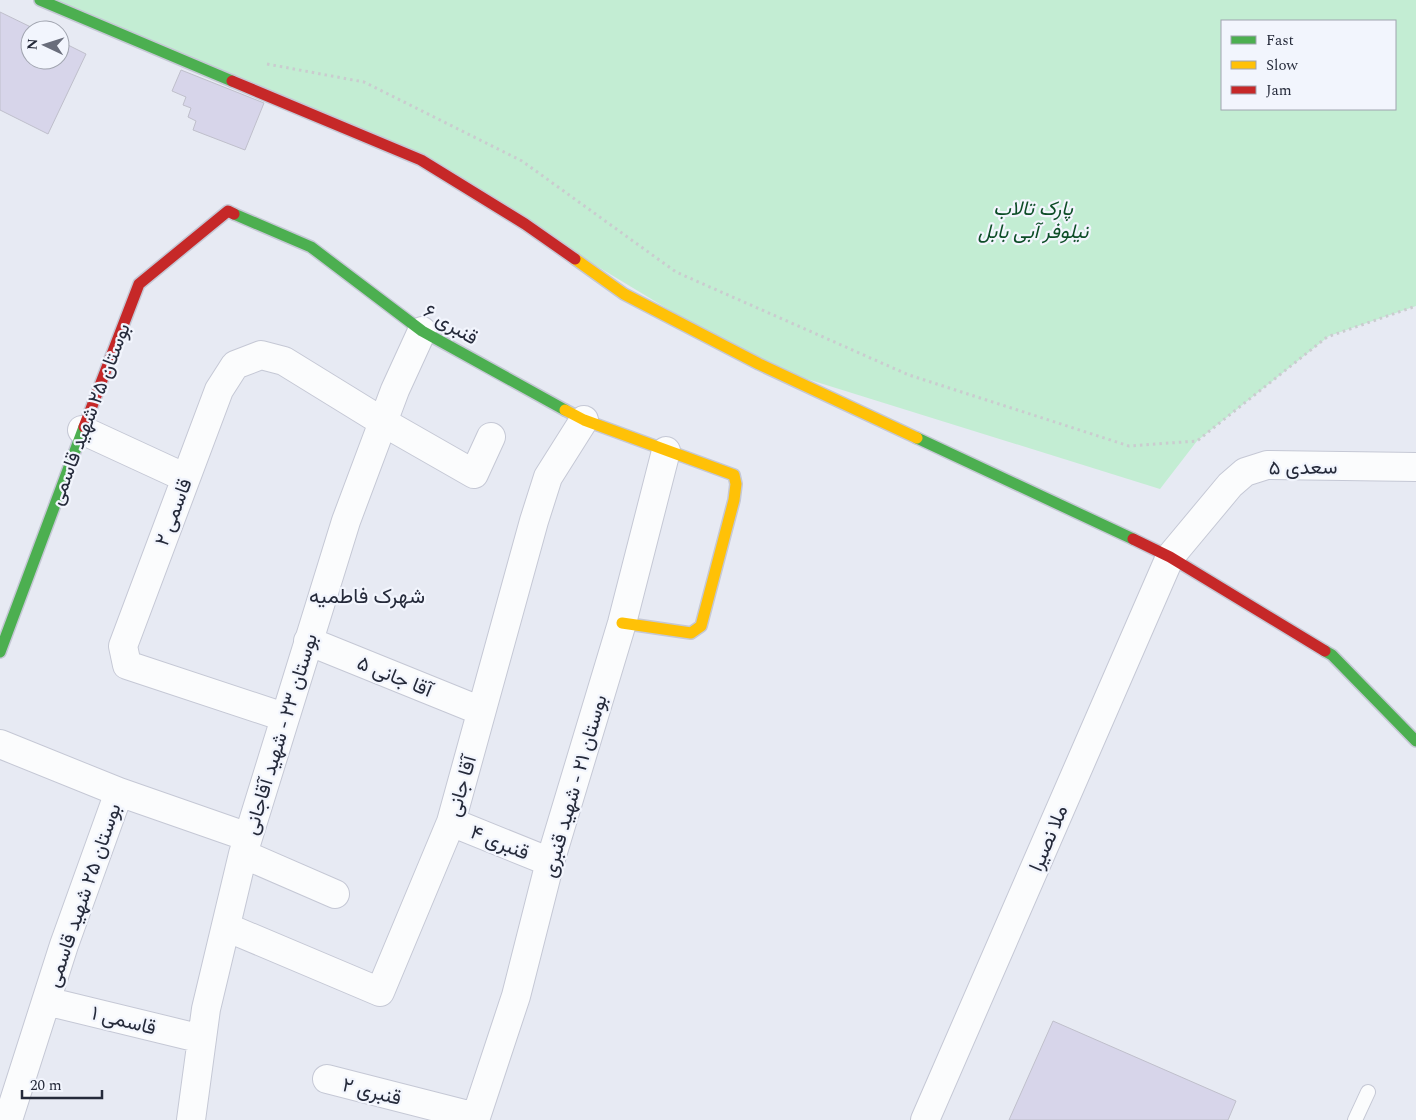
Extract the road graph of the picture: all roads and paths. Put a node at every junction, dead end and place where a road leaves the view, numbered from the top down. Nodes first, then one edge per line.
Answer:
1 (40, 0) edge
2 (257, 62) dead end
3 (228, 211) joint
4 (1416, 306) edge
5 (422, 331) junction
6 (584, 420) junction
7 (383, 422) junction
8 (82, 430) junction
9 (491, 437) dead end
10 (666, 451) junction
11 (1416, 467) edge
12 (186, 478) junction
13 (1170, 557) junction
14 (622, 623) junction
15 (308, 641) junction
16 (0, 652) edge
17 (482, 711) junction
18 (284, 717) junction
19 (1416, 740) edge
20 (0, 744) edge
21 (119, 792) junction
22 (451, 822) junction
23 (245, 845) junction
24 (550, 862) junction
25 (335, 894) dead end
26 (226, 927) junction
27 (46, 1001) junction
28 (202, 1039) junction
29 (327, 1079) dead end
30 (1368, 1092) dead end
31 (475, 1119) edge
32 (8, 1120) edge
33 (191, 1120) edge
34 (926, 1120) edge
35 (1356, 1120) edge

1 - 13 street
2 - 4 path
3 - 5 street, قنبری ۶
3 - 8 street, بوستان ۲۵ شهید قاسمی
5 - 6 street, قنبری ۶
5 - 7 street, بوستان ۲۳ - شهید آقاجانی
6 - 10 street, قنبری ۶
6 - 17 street, آقا جانی
7 - 9 street, قاسمی ۲
7 - 12 street, قاسمی ۲
7 - 15 street, بوستان ۲۳ - شهید آقاجانی
8 - 12 street
8 - 16 street, بوستان ۲۵ شهید قاسمی
10 - 14 street, بوستان ۲۱ - شهید قنبری
10 - 14 street, قنبری ۶
11 - 13 street, سعدی ۵
12 - 18 street, قاسمی ۲
13 - 19 street
13 - 34 street, ملا نصیرا
14 - 24 street, بوستان ۲۱ - شهید قنبری
15 - 17 street, آقا جانی ۵
15 - 18 street, بوستان ۲۳ - شهید آقاجانی
17 - 22 street, آقا جانی
18 - 23 street, بوستان ۲۳ - شهید آقاجانی
20 - 21 street, بوستان ۲۵ شهید قاسمی
21 - 23 street
21 - 27 street, بوستان ۲۵ شهید قاسمی
22 - 24 street, قنبری ۴
22 - 26 street, آقا جانی
23 - 25 street
23 - 26 street, بوستان ۲۳ - شهید آقاجانی
24 - 31 street, بوستان ۲۱ - شهید قنبری
26 - 28 street, بوستان ۲۳ - شهید آقاجانی
27 - 28 street, قاسمی ۱
27 - 32 street, بوستان ۲۵ شهید قاسمی
28 - 33 street, بوستان ۲۳ - شهید آقاجانی
29 - 31 street, قنبری ۲
30 - 35 lane

